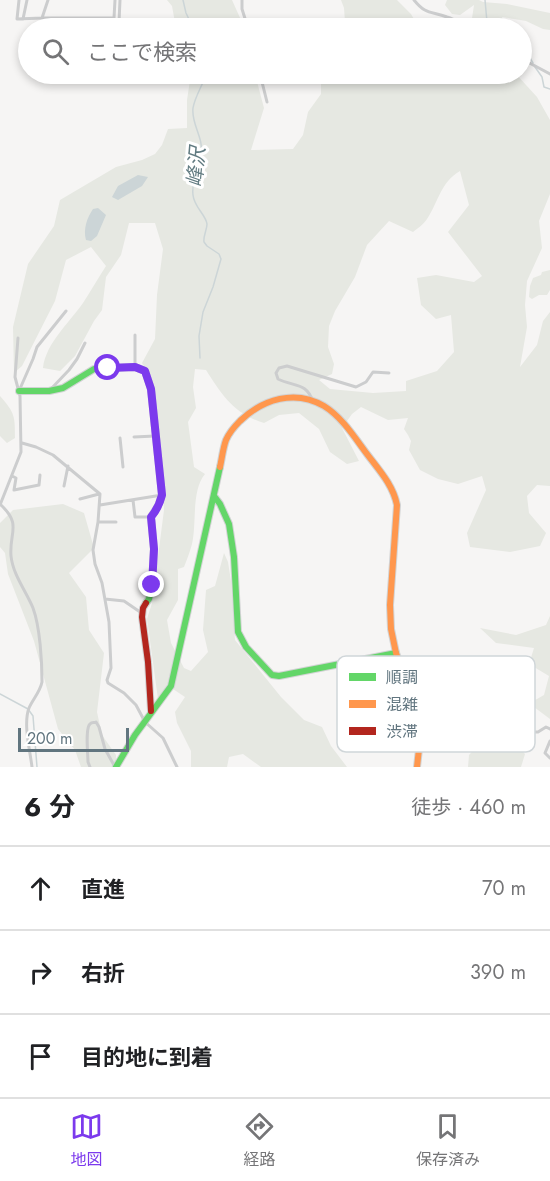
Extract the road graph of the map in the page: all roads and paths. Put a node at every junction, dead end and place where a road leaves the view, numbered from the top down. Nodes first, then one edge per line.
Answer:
1 (19, 0) edge
2 (27, 0) edge
3 (48, 0) edge
4 (115, 0) edge
5 (120, 0) edge
6 (242, 0) edge
7 (414, 0) edge
8 (23, 18) joint
9 (42, 18) junction
10 (119, 18) edge
11 (245, 18) edge
12 (451, 18) edge
13 (18, 19) edge
14 (532, 64) edge
15 (550, 74) edge
16 (262, 84) edge
17 (267, 102) dead end
18 (66, 311) dead end
19 (135, 335) dead end
20 (18, 338) dead end
21 (85, 343) dead end
22 (135, 367) junction
23 (389, 373) dead end
24 (19, 391) junction
25 (49, 391) junction
26 (313, 402) junction
27 (155, 436) junction
28 (134, 437) dead end
29 (120, 438) dead end
30 (22, 443) junction
31 (68, 466) junction
32 (123, 467) dead end
33 (40, 475) dead end
34 (12, 476) junction
35 (64, 486) dead end
36 (100, 494) junction
37 (162, 495) junction
38 (214, 496) junction
39 (80, 499) dead end
40 (134, 500) junction
41 (0, 505) edge
42 (100, 506) junction
43 (151, 517) junction
44 (98, 522) junction
45 (116, 522) dead end
46 (105, 599) junction
47 (143, 614) junction
48 (396, 653) junction
49 (381, 656) edge
50 (397, 656) edge
51 (337, 665) edge
52 (151, 711) junction
53 (145, 722) junction
54 (550, 729) edge
55 (535, 732) edge
56 (550, 741) edge
57 (419, 752) edge
58 (550, 758) edge
59 (32, 767) edge
60 (90, 767) edge
61 (116, 767) edge
62 (177, 767) edge
63 (417, 767) edge

1 - 13 street
2 - 8 street
3 - 9 street
4 - 9 street
5 - 10 street
6 - 11 street
7 - 12 street
8 - 9 street
14 - 15 street
16 - 17 street
18 - 24 street
19 - 22 street
20 - 24 street
21 - 25 street
22 - 25 street
22 - 27 street
23 - 26 street
24 - 25 street
24 - 30 street
26 - 38 street
26 - 48 street
27 - 28 street
27 - 37 street
29 - 32 street
30 - 31 street
30 - 34 street
31 - 35 street
31 - 36 street
33 - 34 street
34 - 41 street
36 - 39 street
36 - 42 street
37 - 40 street
37 - 43 street
38 - 51 street
38 - 52 street
40 - 42 street
40 - 43 street
41 - 59 street
42 - 44 street
43 - 47 street
44 - 45 street
44 - 46 street
46 - 47 street
46 - 53 street
47 - 52 street
48 - 49 street
48 - 50 street
52 - 53 street
53 - 61 street
53 - 62 street
54 - 55 street
56 - 58 street
57 - 63 street
60 - 61 street

